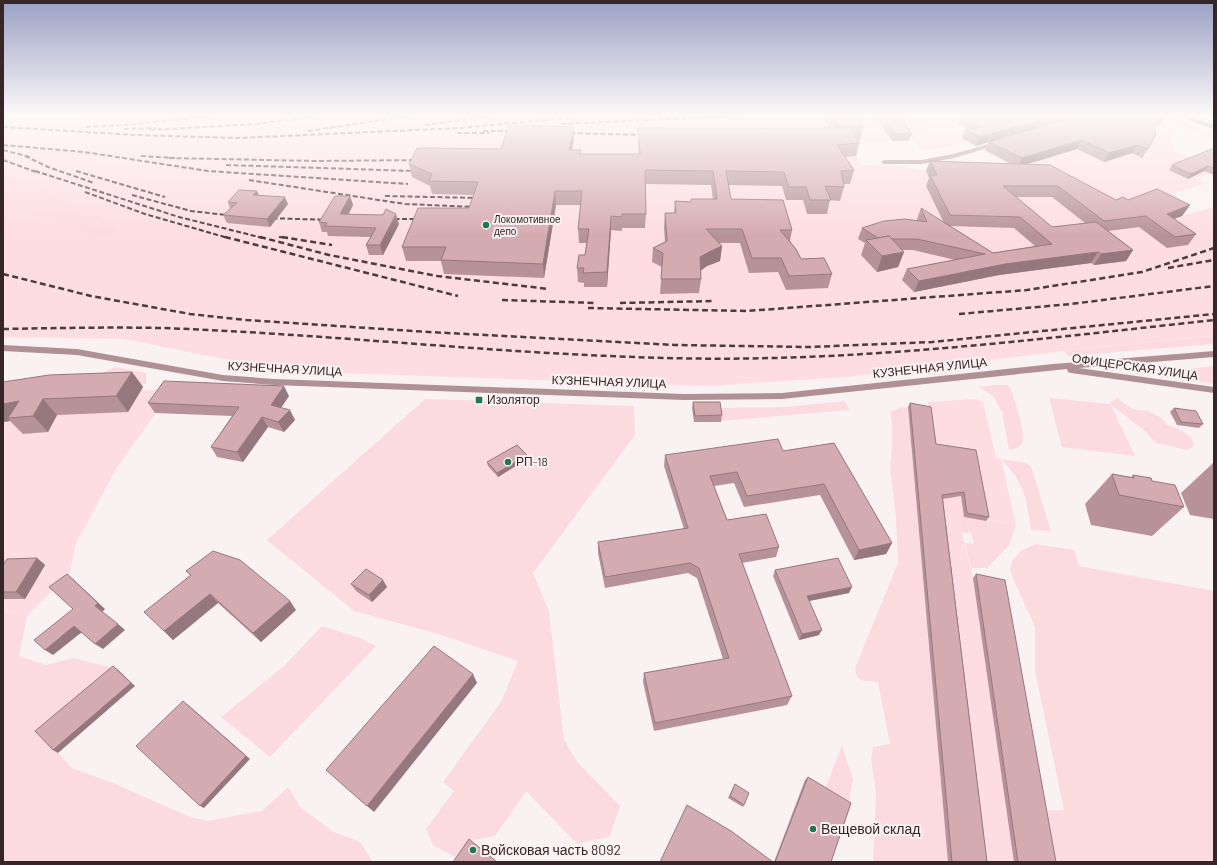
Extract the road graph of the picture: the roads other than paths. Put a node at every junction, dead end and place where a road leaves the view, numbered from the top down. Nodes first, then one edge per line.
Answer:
1 (954, 155) edge
2 (884, 162) dead end
3 (3, 348) edge
4 (1214, 354) edge
5 (1053, 367) junction
6 (1214, 390) edge

1 - 2 street
3 - 5 street, КУЗНЕЧНАЯ УЛИЦА
4 - 5 street, КУЗНЕЧНАЯ УЛИЦА
5 - 6 street, ОФИЦЕРСКАЯ УЛИЦА

